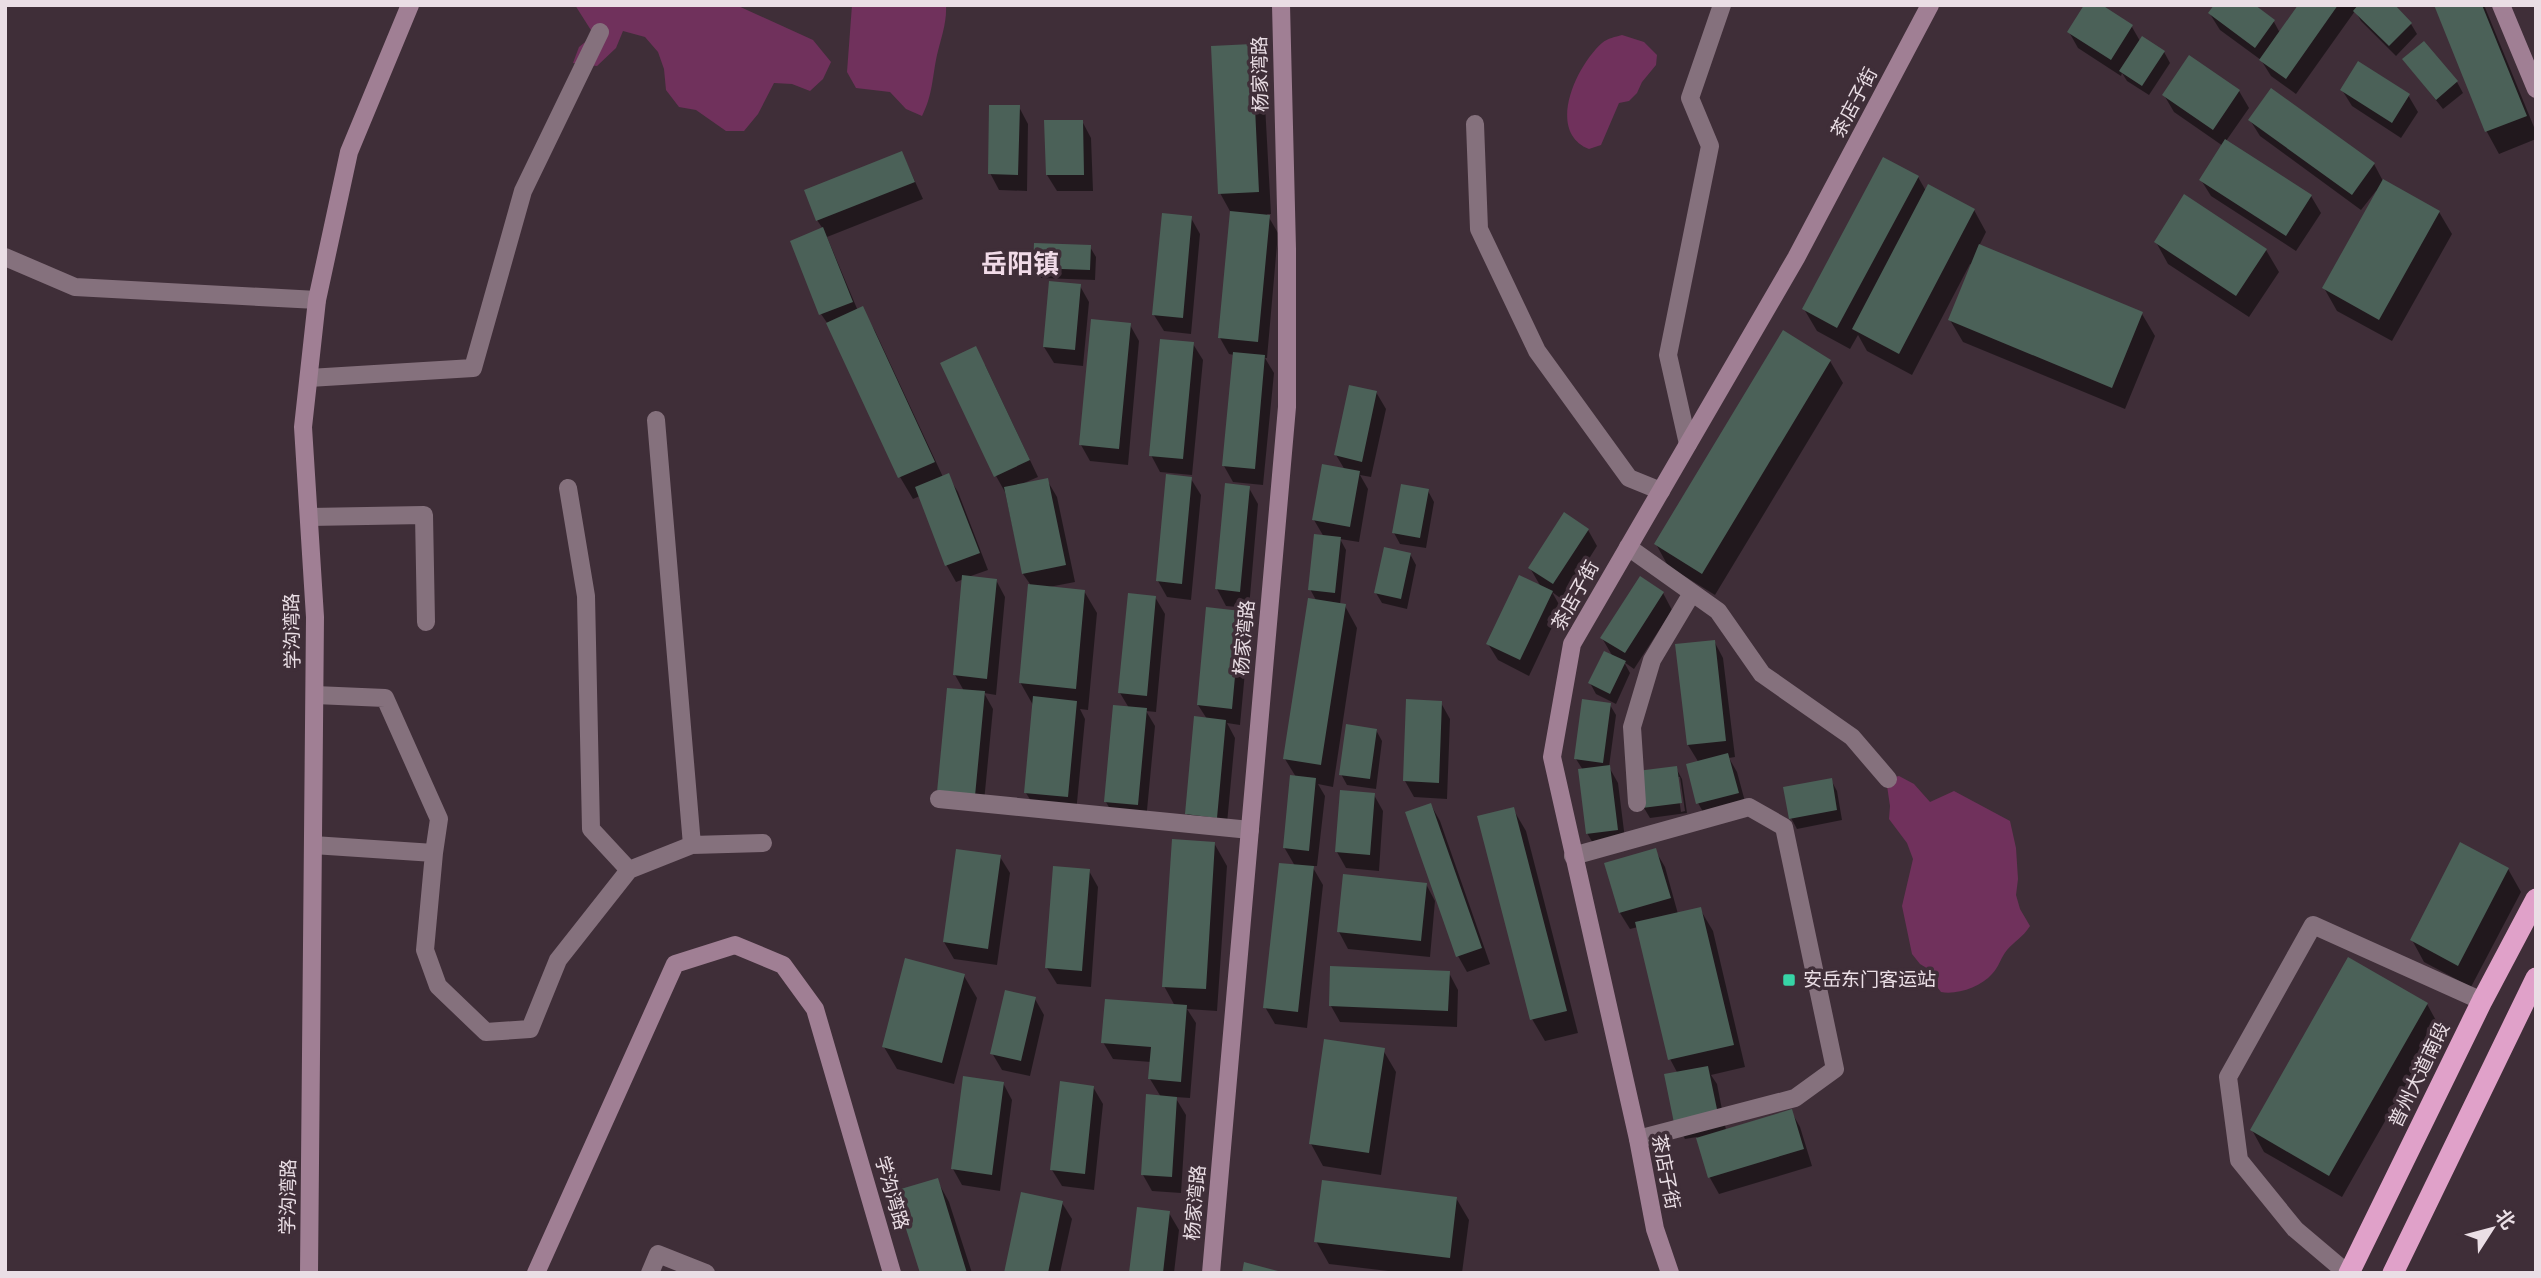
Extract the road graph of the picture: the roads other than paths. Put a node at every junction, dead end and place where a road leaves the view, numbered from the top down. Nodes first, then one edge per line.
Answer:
1 (410, 5) edge
2 (1281, 5) edge
3 (1722, 5) edge
4 (1930, 5) edge
5 (2501, 5) edge
6 (600, 32) dead end
7 (2536, 89) edge
8 (1475, 124) dead end
9 (5, 257) edge
10 (317, 300) junction
11 (309, 378) junction
12 (656, 420) dead end
13 (1688, 444) junction
14 (568, 488) dead end
15 (1661, 491) junction
16 (309, 517) junction
17 (1628, 547) junction
18 (1692, 593) junction
19 (426, 622) dead end
20 (315, 695) junction
21 (1888, 779) dead end
22 (939, 799) dead end
23 (1637, 803) dead end
24 (1250, 830) junction
25 (763, 843) dead end
26 (313, 845) junction
27 (692, 845) junction
28 (433, 853) junction
29 (1573, 856) junction
30 (629, 870) junction
31 (2536, 900) edge
32 (2536, 978) edge
33 (2482, 1001) junction
34 (1638, 1139) junction
35 (309, 1273) edge
36 (536, 1273) edge
37 (650, 1273) edge
38 (706, 1273) edge
39 (892, 1273) edge
40 (1211, 1273) edge
41 (1670, 1273) edge
42 (2348, 1273) edge
43 (2393, 1273) edge

1 - 10 street, 学沟湾路
2 - 24 street, 杨家湾路
3 - 13 street
4 - 13 street, 茶店子街
5 - 7 street
6 - 11 street
8 - 15 street
9 - 10 street
10 - 11 street, 学沟湾路
11 - 16 street, 学沟湾路
12 - 27 street
13 - 15 street, 茶店子街
14 - 30 street
15 - 17 street, 茶店子街
16 - 19 street
16 - 20 street, 学沟湾路
17 - 18 street
17 - 29 street, 茶店子街
18 - 21 street
18 - 23 street
20 - 26 street, 学沟湾路
20 - 28 street
22 - 24 street
24 - 40 street, 杨家湾路
25 - 27 street
26 - 28 street
26 - 35 street, 学沟湾路
27 - 30 street
28 - 30 street
29 - 34 street, 茶店子街
29 - 34 street
31 - 33 highway, 普州大道南段
32 - 43 highway
33 - 42 highway, 普州大道南段
33 - 42 street
34 - 41 street, 茶店子街
36 - 39 street, 学沟湾路
37 - 38 street

